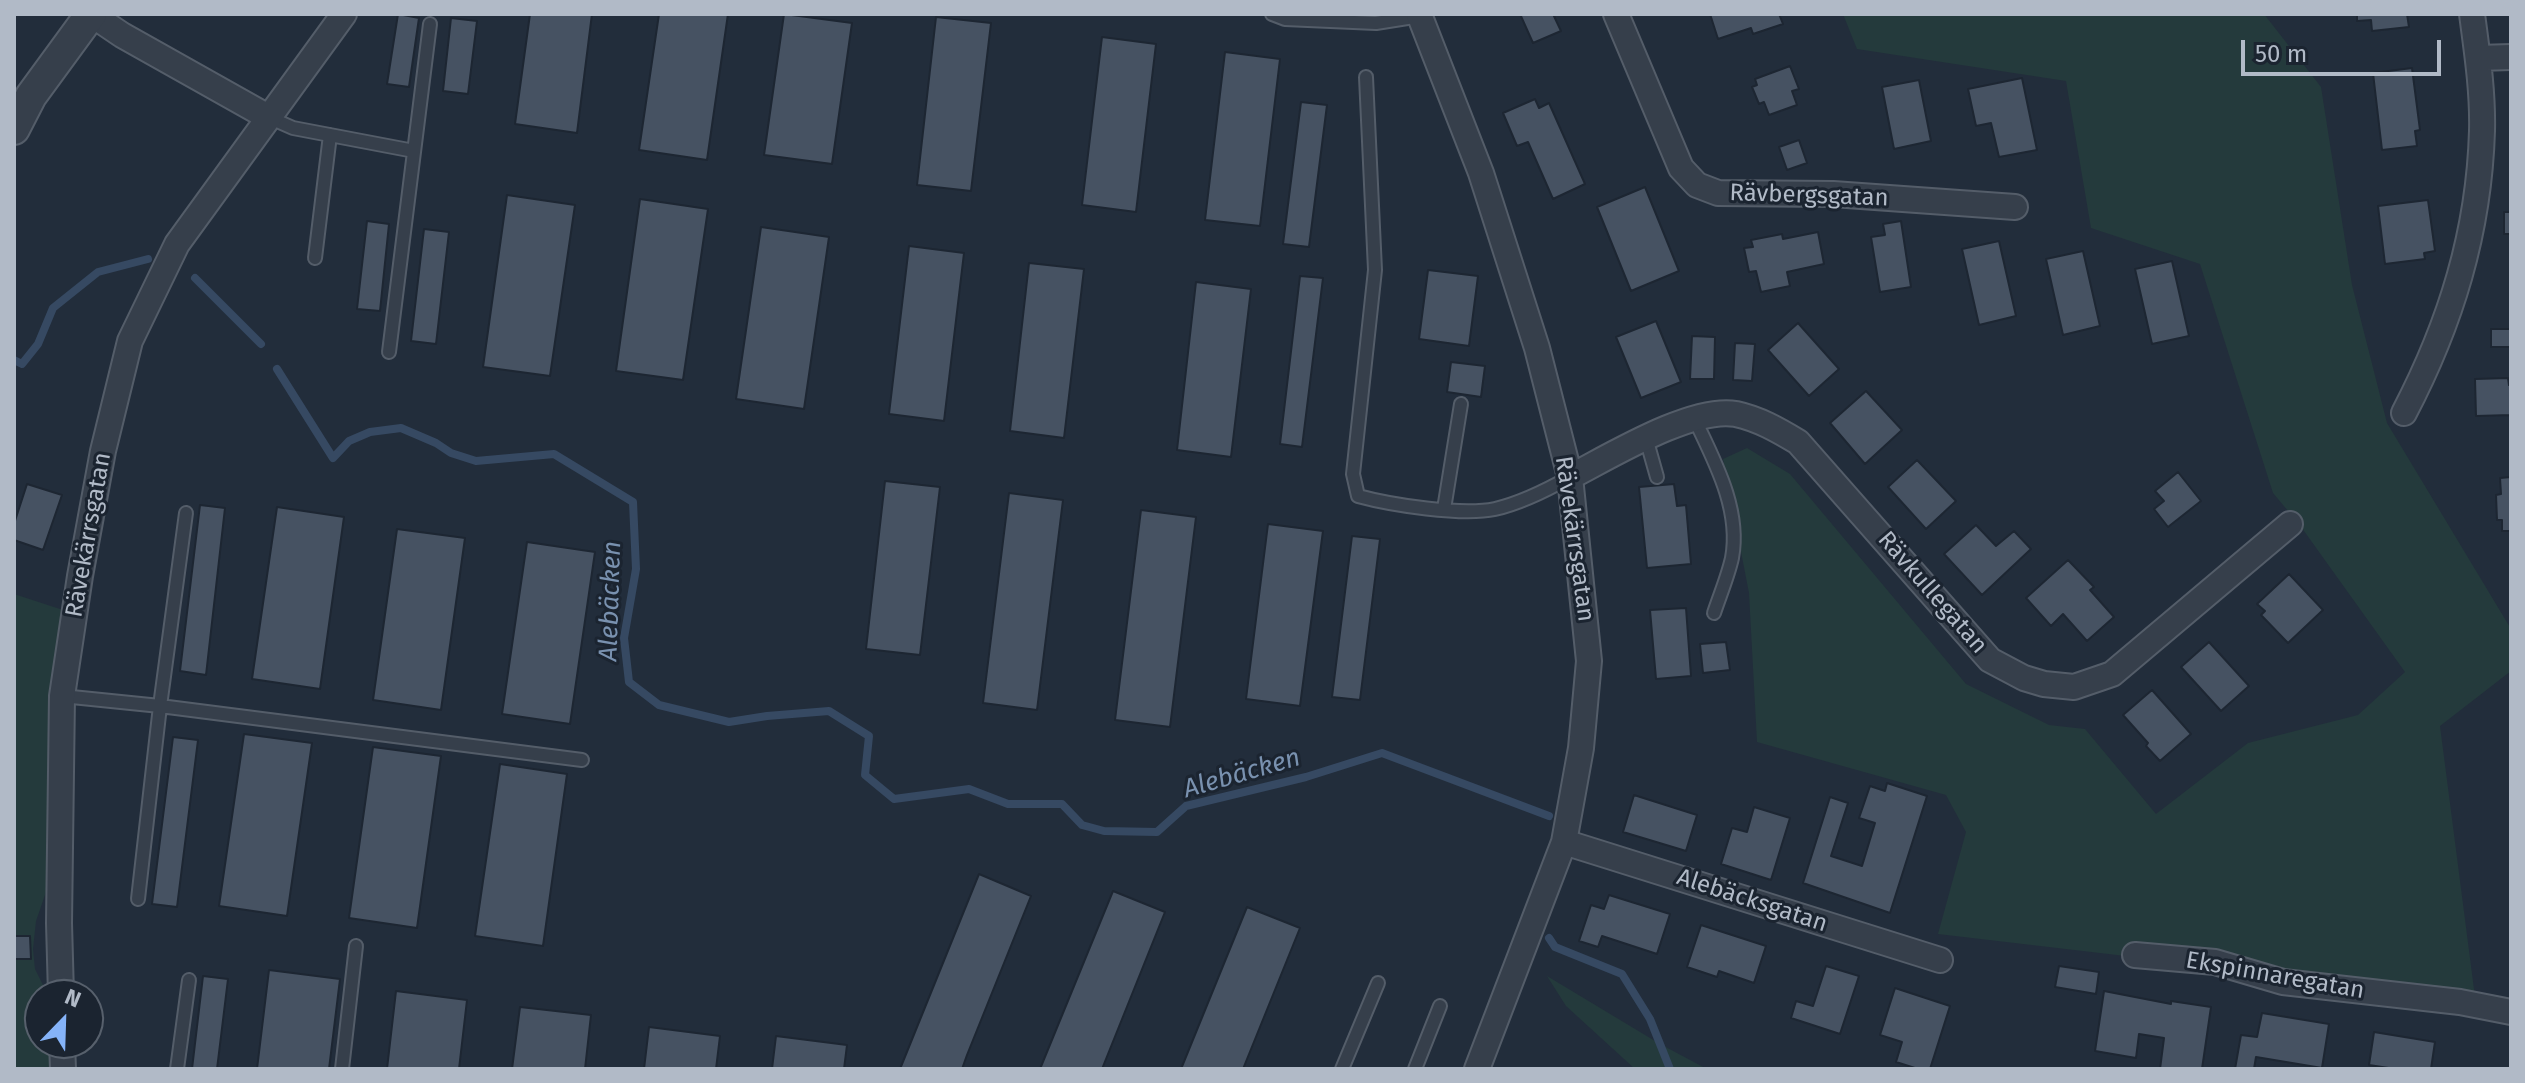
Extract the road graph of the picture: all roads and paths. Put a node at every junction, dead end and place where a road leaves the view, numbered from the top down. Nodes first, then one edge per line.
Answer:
1 (91, 14) edge
2 (344, 14) edge
3 (1272, 14) edge
4 (1616, 14) edge
5 (2472, 14) edge
6 (1420, 15) edge
7 (430, 24) dead end
8 (2511, 57) edge
9 (2478, 58) junction
10 (1366, 77) dead end
11 (268, 117) junction
12 (14, 129) edge
13 (330, 135) junction
14 (414, 151) junction
15 (2015, 207) dead end
16 (315, 258) dead end
17 (389, 352) dead end
18 (1461, 404) dead end
19 (2404, 413) dead end
20 (1695, 420) junction
21 (1646, 438) junction
22 (1570, 477) junction
23 (1657, 477) dead end
24 (1444, 509) junction
25 (186, 513) dead end
26 (2290, 524) dead end
27 (1714, 613) dead end
28 (62, 696) junction
29 (160, 706) junction
30 (582, 760) dead end
31 (1564, 842) junction
32 (138, 899) dead end
33 (356, 946) dead end
34 (2135, 955) dead end
35 (1940, 960) dead end
36 (61, 979) edge
37 (189, 980) dead end
38 (1378, 983) dead end
39 (1440, 1006) dead end
40 (2511, 1012) edge
41 (177, 1069) edge
42 (342, 1069) edge
43 (1342, 1069) edge
44 (1415, 1069) edge
45 (1477, 1069) edge

1 - 11 street
1 - 12 street
2 - 11 street, Rävekärrsgatan
3 - 6 lane
4 - 15 street, Rävbergsgatan
5 - 9 street
6 - 22 street, Rävekärrsgatan
7 - 14 lane
8 - 9 street
9 - 19 street
10 - 24 lane
11 - 13 lane
11 - 28 street, Rävekärrsgatan
13 - 14 lane
13 - 16 lane
14 - 17 lane
18 - 24 lane
20 - 21 street, Rävkullegatan
20 - 26 street, Rävkullegatan
20 - 27 lane
21 - 22 street, Rävkullegatan
21 - 23 lane
22 - 24 lane
22 - 31 street, Rävekärrsgatan
25 - 29 lane
28 - 29 lane
28 - 36 street, Rävekärrsgatan
29 - 30 lane
29 - 32 lane
31 - 35 street, Alebäcksgatan
31 - 45 street, Rävekärrsgatan
33 - 42 lane
34 - 40 street, Ekspinnaregatan
37 - 41 lane
38 - 43 lane
39 - 44 lane

